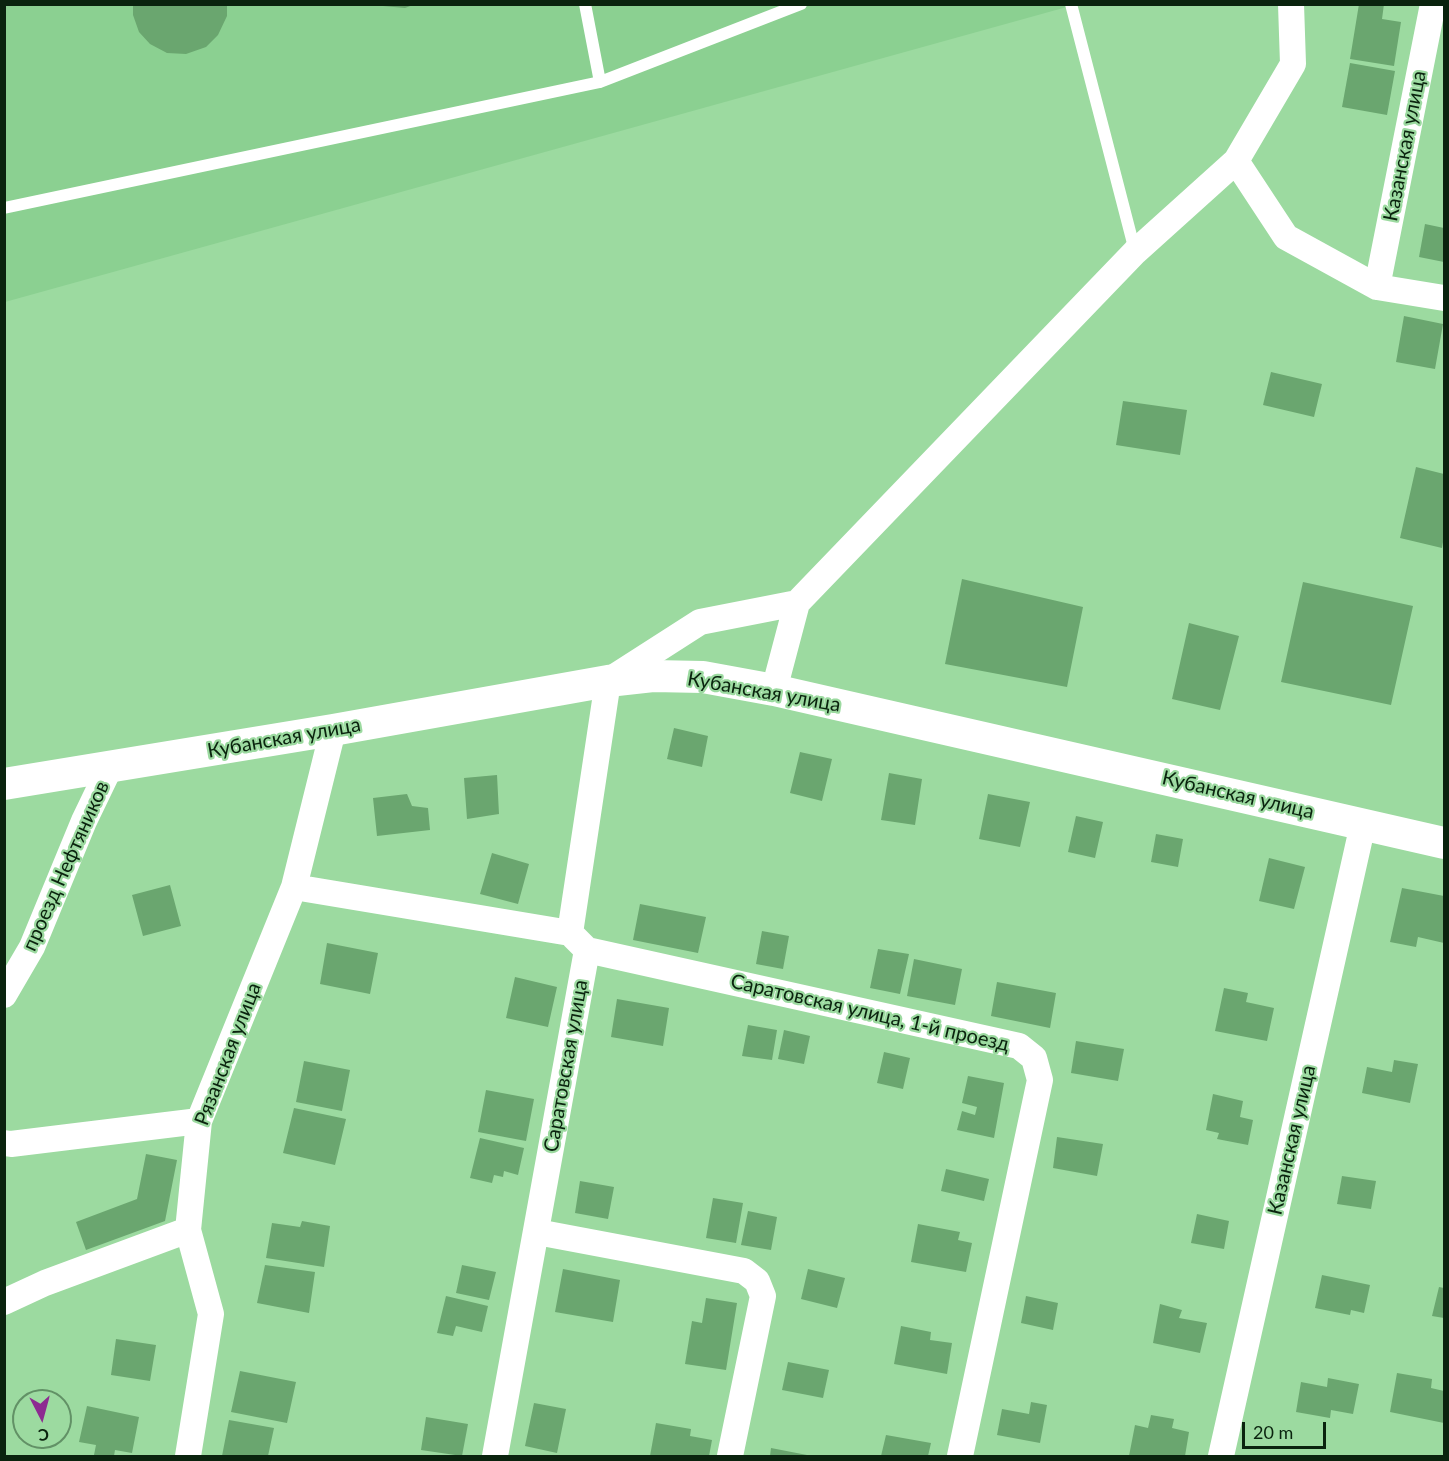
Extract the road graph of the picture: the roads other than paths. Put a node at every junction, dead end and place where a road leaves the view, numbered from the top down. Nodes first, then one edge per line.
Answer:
1 (585, 4) edge
2 (801, 4) edge
3 (1071, 4) edge
4 (1290, 4) edge
5 (1433, 4) edge
6 (600, 82) junction
7 (1236, 161) junction
8 (4, 208) edge
9 (1136, 252) junction
10 (1377, 287) junction
11 (1444, 298) edge
12 (797, 603) junction
13 (608, 681) junction
14 (774, 690) junction
15 (333, 730) junction
16 (110, 767) junction
17 (4, 784) edge
18 (1363, 824) junction
19 (1444, 843) edge
20 (294, 887) junction
21 (578, 942) junction
22 (4, 995) edge
23 (199, 1121) junction
24 (4, 1143) edge
25 (188, 1230) junction
26 (537, 1232) junction
27 (4, 1302) edge
28 (188, 1456) edge
29 (495, 1456) edge
30 (730, 1456) edge
31 (960, 1456) edge
32 (1221, 1456) edge

1 - 6 lane
2 - 6 lane
3 - 9 lane
4 - 7 street
5 - 10 street, Казанская улица
6 - 8 lane
7 - 9 street
7 - 10 street
9 - 12 street
10 - 11 street
12 - 13 street
12 - 14 street
13 - 14 street, Кубанская улица
13 - 15 street, Кубанская улица
13 - 21 street, Саратовская улица
14 - 18 street, Кубанская улица
15 - 16 street, Кубанская улица
15 - 20 street, Рязанская улица
16 - 17 street, Кубанская улица
16 - 22 street, проезд Нефтяников
18 - 19 street, Кубанская улица
18 - 32 street, Казанская улица
20 - 21 street, Саратовская улица, 1-й проезд
20 - 23 street, Рязанская улица
21 - 26 street, Саратовская улица
21 - 31 street, Саратовская улица, 1-й проезд
23 - 24 street
23 - 25 street, Рязанская улица
25 - 27 street
25 - 28 street, Рязанская улица
26 - 29 street, Саратовская улица
26 - 30 street

